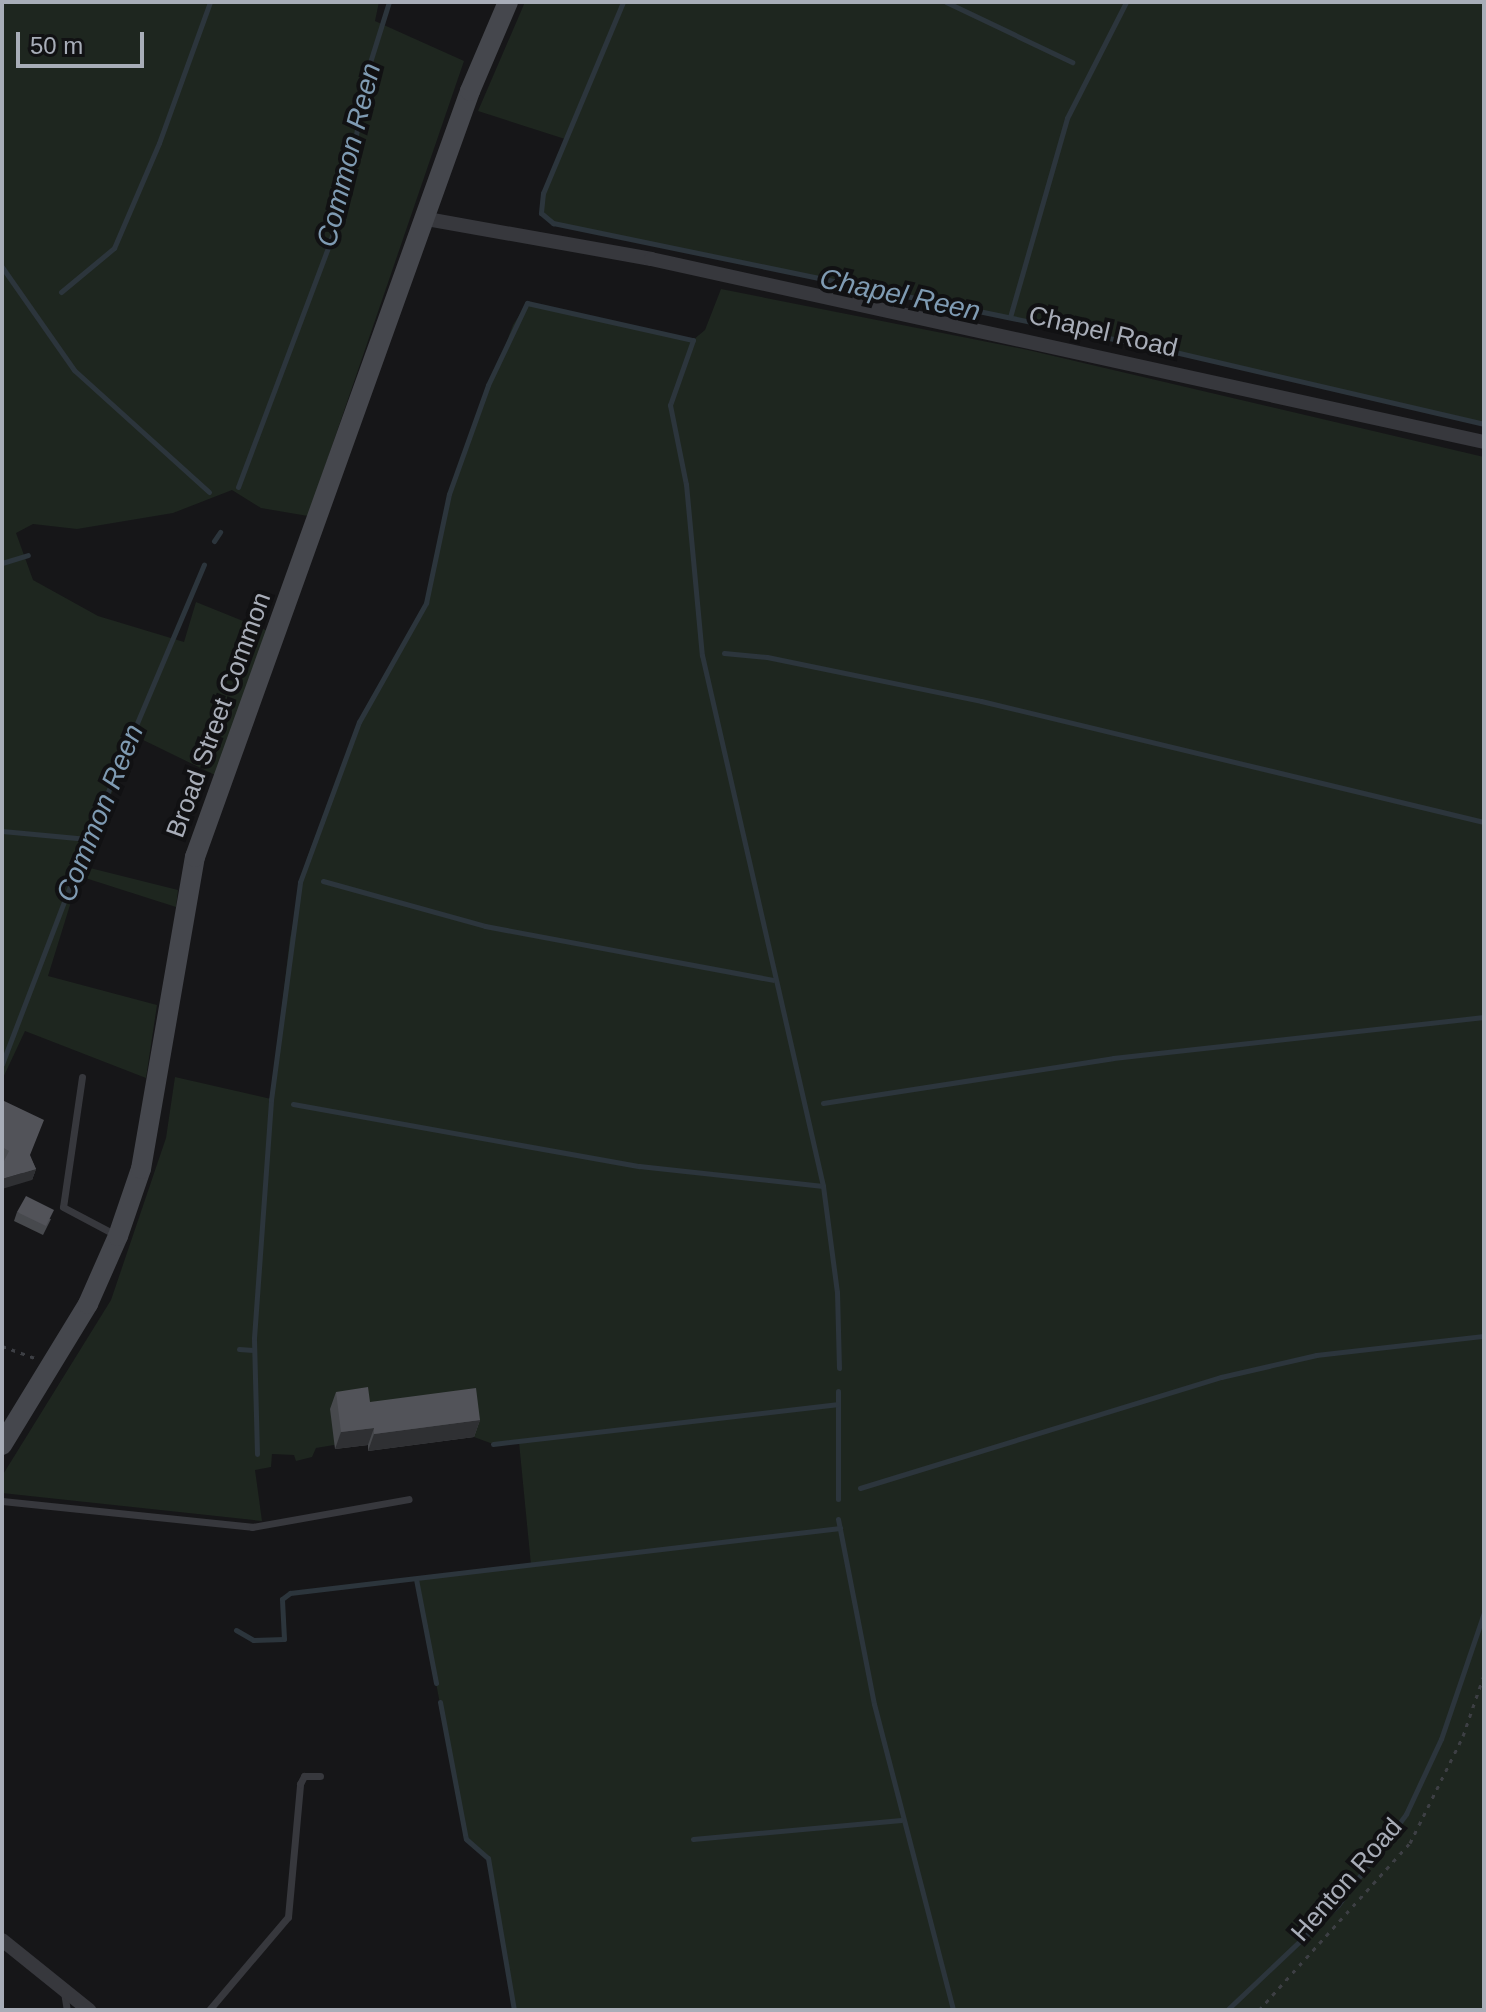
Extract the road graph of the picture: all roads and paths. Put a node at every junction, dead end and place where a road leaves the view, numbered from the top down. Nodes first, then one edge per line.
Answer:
1 (508, 2) edge
2 (427, 219) junction
3 (1484, 442) edge
4 (82, 1077) dead end
5 (118, 1236) junction
6 (2, 1346) edge
7 (53, 1366) junction
8 (2, 1445) edge
9 (409, 1499) dead end
10 (2, 1501) edge
11 (1484, 1675) edge
12 (320, 1776) dead end
13 (2, 1940) edge
14 (64, 1989) junction
15 (67, 2010) edge
16 (89, 2010) edge
17 (209, 2010) edge
18 (1259, 2010) edge

1 - 2 street, Broad Street Common
2 - 3 street, Chapel Road
2 - 5 street, Broad Street Common
4 - 5 lane
5 - 7 street, Broad Street Common
6 - 7 path
7 - 8 street, Broad Street Common
9 - 10 lane
11 - 18 path, Henton Road
12 - 17 lane
13 - 14 street
14 - 15 lane
14 - 16 street

